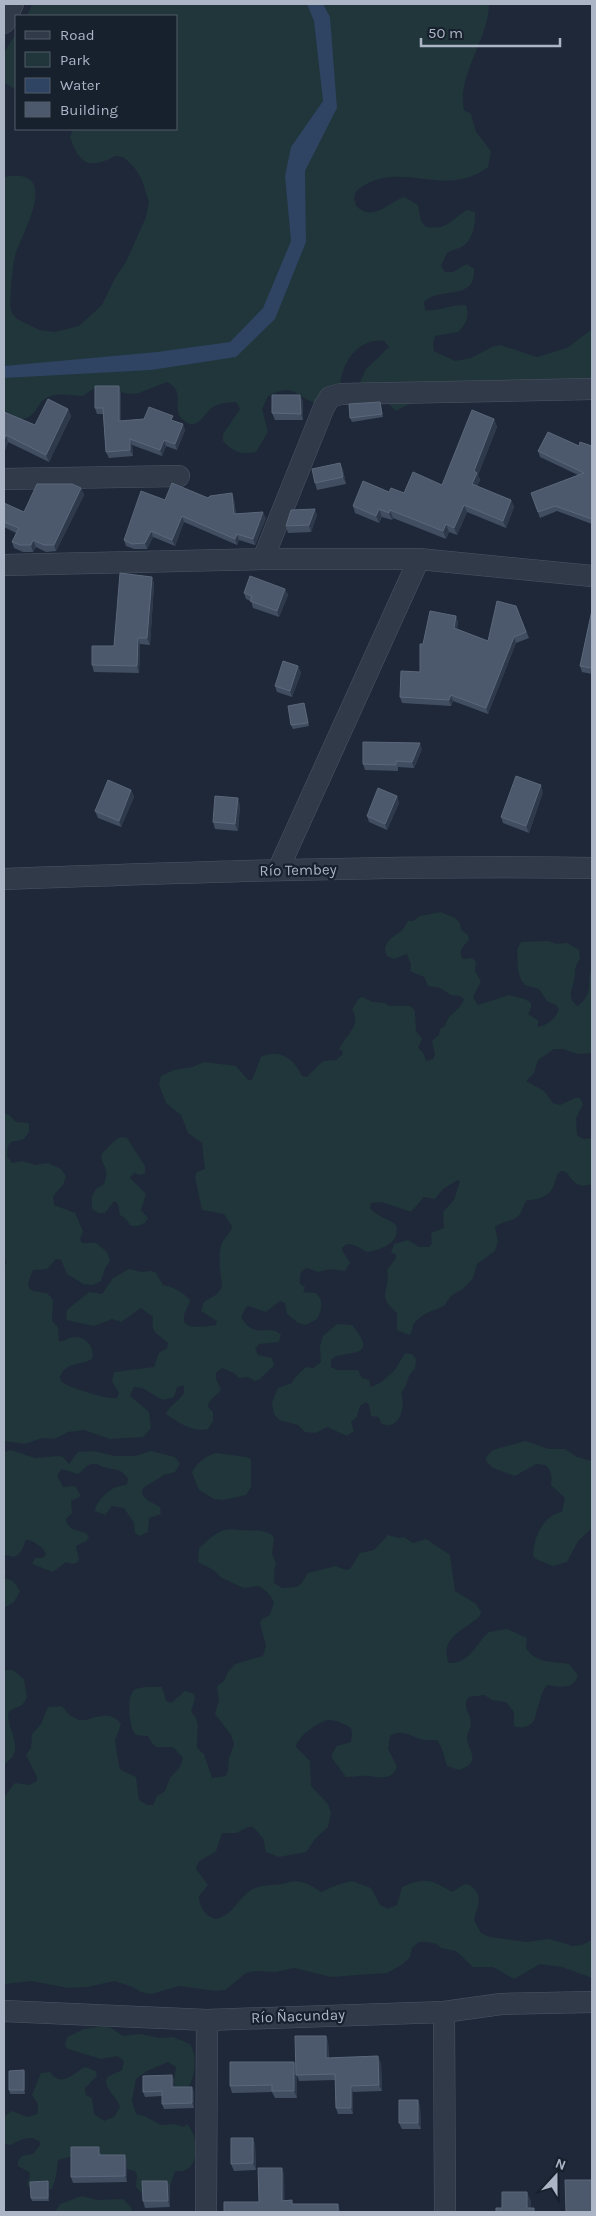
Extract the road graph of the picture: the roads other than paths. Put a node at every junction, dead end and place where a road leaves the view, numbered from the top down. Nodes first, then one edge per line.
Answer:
1 (13, 4) edge
2 (4, 23) edge
3 (592, 389) edge
4 (179, 476) dead end
5 (4, 479) edge
6 (263, 559) junction
7 (419, 559) junction
8 (4, 565) edge
9 (592, 576) edge
10 (592, 868) edge
11 (278, 870) junction
12 (4, 879) edge
13 (592, 2002) edge
14 (4, 2011) edge
15 (444, 2012) junction
16 (207, 2020) junction
17 (206, 2212) edge
18 (445, 2212) edge

1 - 2 street
3 - 6 street
4 - 5 street
6 - 7 street
6 - 8 street
7 - 9 street
7 - 11 street
10 - 11 street, Río Tembey
11 - 12 street, Río Tembey
13 - 15 street, Río Ñacunday
14 - 16 street, Río Ñacunday
15 - 16 street, Río Ñacunday
15 - 18 street
16 - 17 street

